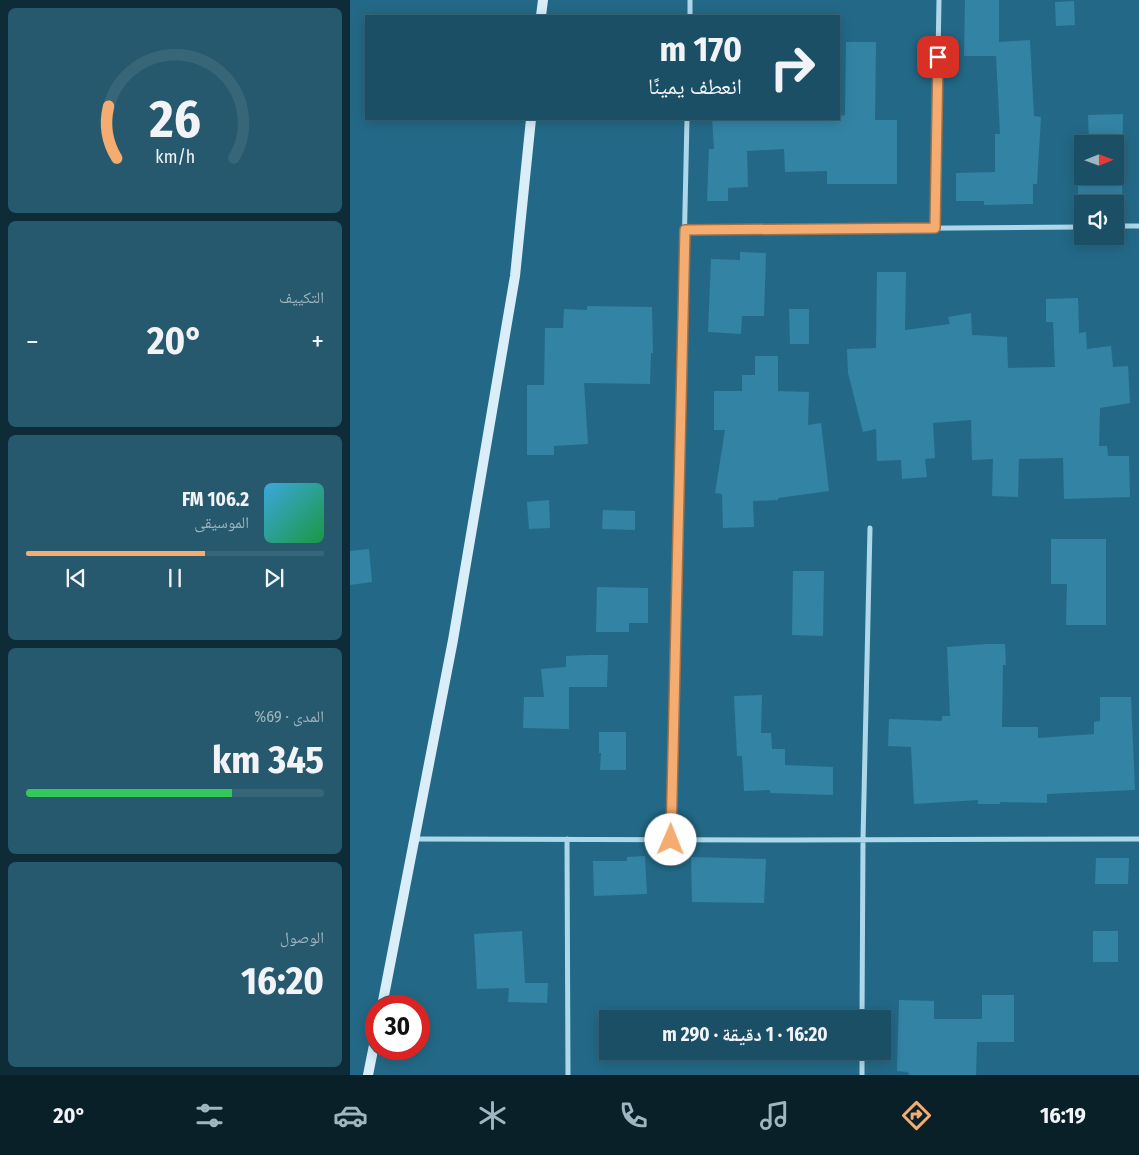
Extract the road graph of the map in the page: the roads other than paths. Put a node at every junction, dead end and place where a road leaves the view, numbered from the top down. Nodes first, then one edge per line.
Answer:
1 (543, 0) edge
2 (690, 0) edge
3 (939, 0) edge
4 (541, 15) edge
5 (690, 15) edge
6 (531, 120) edge
7 (687, 120) edge
8 (1124, 226) edge
9 (1139, 226) edge
10 (1074, 227) edge
11 (935, 228) junction
12 (685, 230) junction
13 (870, 528) dead end
14 (414, 838) junction
15 (567, 839) junction
16 (1139, 839) edge
17 (671, 840) junction
18 (863, 840) junction
19 (384, 995) edge
20 (862, 1010) edge
21 (371, 1060) edge
22 (862, 1060) edge
23 (368, 1075) edge
24 (568, 1075) edge
25 (862, 1075) edge

1 - 4 main road
2 - 5 street
3 - 11 street
6 - 14 main road
7 - 12 street
8 - 9 street
10 - 11 street
11 - 12 street
12 - 17 street
13 - 18 street
14 - 15 street
14 - 19 main road
15 - 17 street
15 - 24 street
16 - 18 street
17 - 18 street
18 - 20 street
21 - 23 main road
22 - 25 street

